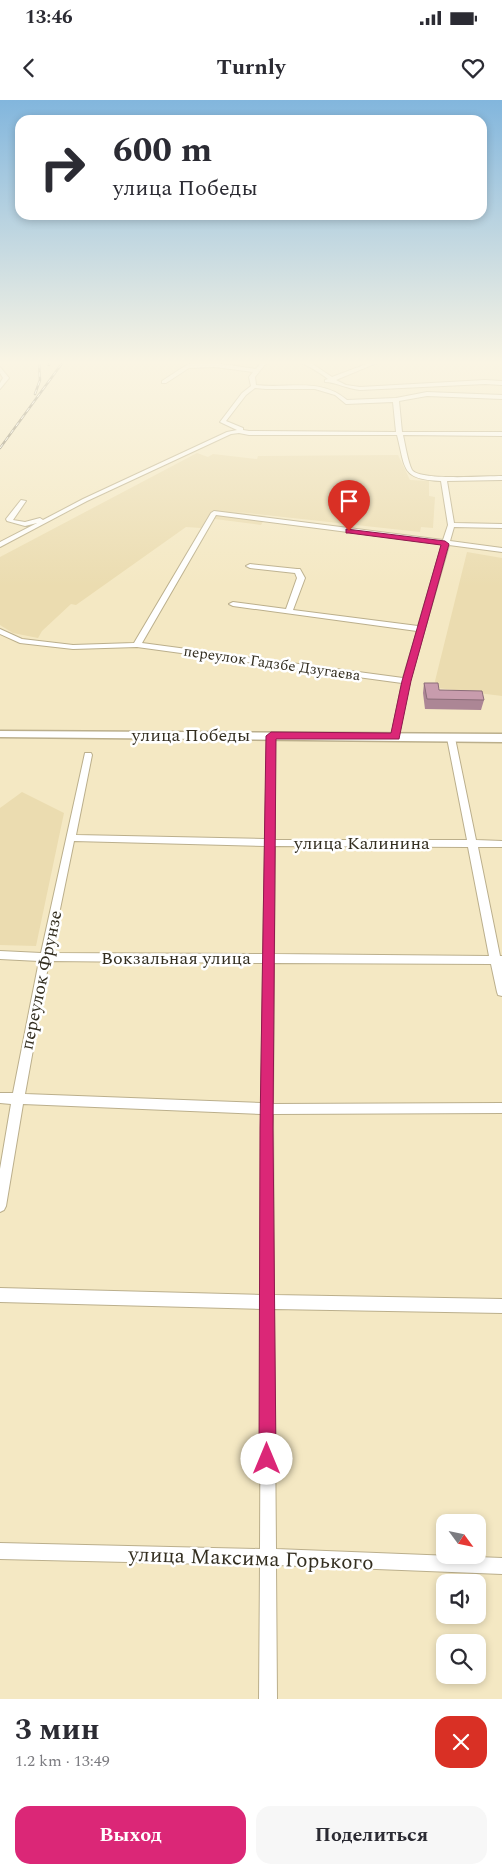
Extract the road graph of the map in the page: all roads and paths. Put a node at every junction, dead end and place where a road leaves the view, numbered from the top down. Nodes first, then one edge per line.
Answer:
1 (221, 437) edge
2 (400, 437) edge
3 (502, 478) edge
4 (444, 479) junction
5 (23, 501) dead end
6 (62, 513) junction
7 (451, 525) junction
8 (502, 526) edge
9 (445, 544) junction
10 (0, 546) edge
11 (502, 550) edge
12 (250, 566) dead end
13 (233, 604) dead end
14 (289, 611) junction
15 (420, 629) junction
16 (0, 631) edge
17 (137, 645) junction
18 (406, 681) junction
19 (0, 734) edge
20 (271, 736) junction
21 (395, 736) junction
22 (451, 738) junction
23 (502, 738) edge
24 (88, 756) dead end
25 (72, 838) junction
26 (270, 843) junction
27 (472, 844) junction
28 (502, 844) edge
29 (0, 956) edge
30 (45, 957) junction
31 (268, 959) junction
32 (499, 960) edge
33 (502, 992) edge
34 (0, 1098) edge
35 (18, 1098) junction
36 (502, 1108) edge
37 (267, 1109) junction
38 (0, 1206) edge
39 (0, 1295) edge
40 (266, 1302) junction
41 (502, 1306) edge
42 (0, 1551) edge
43 (268, 1557) junction
44 (502, 1566) edge
45 (268, 1699) edge

1 - 6 street
2 - 4 street
3 - 4 street
4 - 7 street
5 - 6 street
6 - 10 street
7 - 8 street
7 - 9 street
9 - 11 street
9 - 15 street
9 - 17 street
12 - 14 street
13 - 14 street
14 - 15 street
15 - 18 street
16 - 17 street, переулок Гадзбе Дзугаева
17 - 18 street, переулок Гадзбе Дзугаева
18 - 21 street
19 - 20 main road, улица Победы
20 - 21 main road, улица Победы
20 - 26 street
21 - 22 main road, улица Победы
22 - 23 main road, улица Победы
22 - 27 street
24 - 25 street, переулок Фрунзе
25 - 26 street, улица Калинина
25 - 30 street, переулок Фрунзе
26 - 27 street, улица Калинина
26 - 31 street
27 - 28 street, улица Калинина
27 - 32 street
29 - 30 street, Вокзальная улица
30 - 31 street, Вокзальная улица
30 - 35 street, переулок Фрунзе
31 - 32 street, Вокзальная улица
31 - 37 street
32 - 33 street
34 - 35 street
35 - 37 street
35 - 38 street, переулок Фрунзе
36 - 37 street
37 - 40 street
39 - 40 street
40 - 41 street
40 - 43 street
42 - 43 street, улица Максима Горького
43 - 44 street, улица Максима Горького
43 - 45 street

